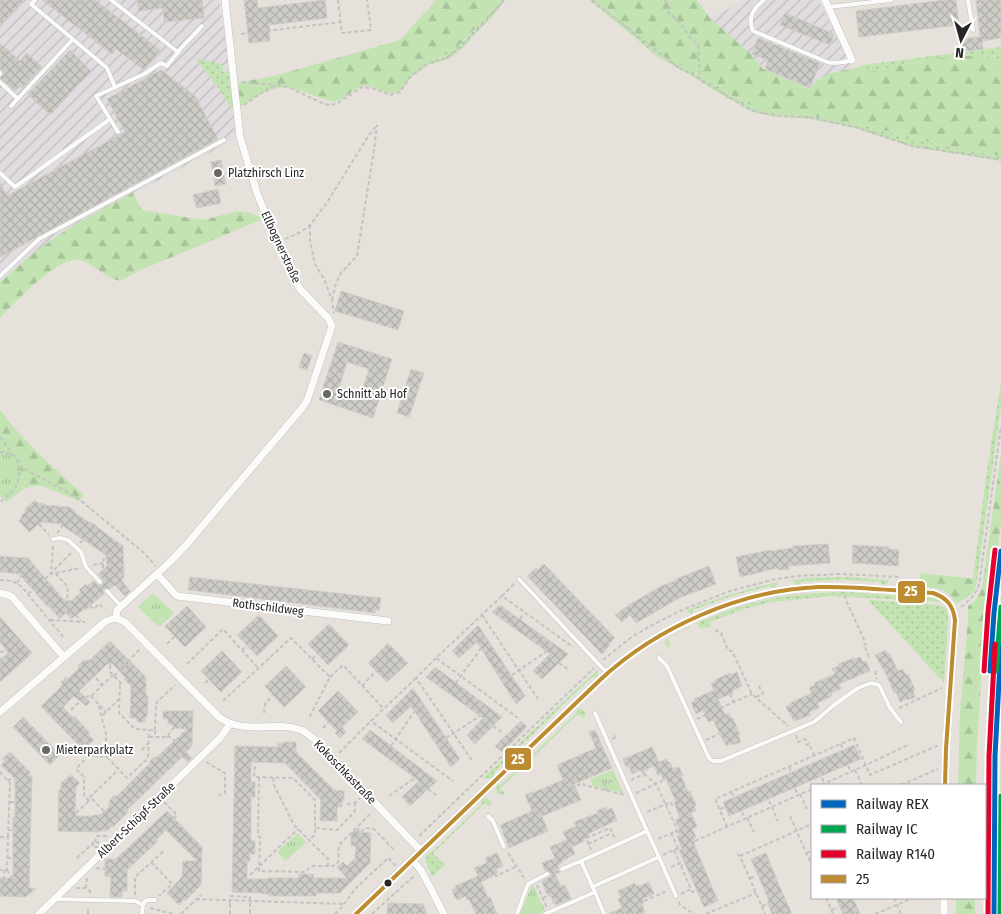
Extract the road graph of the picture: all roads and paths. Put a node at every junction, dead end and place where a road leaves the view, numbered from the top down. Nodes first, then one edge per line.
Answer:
1 (35, 0) edge
2 (111, 0) edge
3 (225, 0) edge
4 (338, 0) edge
5 (367, 0) edge
6 (504, 0) edge
7 (592, 0) edge
8 (665, 0) edge
9 (764, 0) edge
10 (825, 0) edge
11 (892, 0) edge
12 (968, 0) edge
13 (828, 8) junction
14 (341, 22) junction
15 (202, 26) dead end
16 (973, 30) dead end
17 (241, 34) dead end
18 (73, 39) junction
19 (178, 52) junction
20 (852, 60) joint
21 (700, 78) junction
22 (234, 81) junction
23 (0, 82) edge
24 (277, 85) junction
25 (116, 87) junction
26 (18, 99) junction
27 (11, 106) dead end
28 (237, 110) junction
29 (110, 119) junction
30 (118, 132) dead end
31 (224, 140) dead end
32 (1001, 160) edge
33 (0, 173) edge
34 (310, 225) junction
35 (278, 242) junction
36 (0, 276) edge
37 (1001, 426) edge
38 (0, 437) edge
39 (0, 452) edge
40 (13, 455) junction
41 (19, 466) junction
42 (0, 502) edge
43 (39, 524) dead end
44 (63, 525) dead end
45 (53, 539) junction
46 (84, 539) dead end
47 (76, 548) junction
48 (104, 557) dead end
49 (103, 563) junction
50 (86, 567) junction
51 (103, 568) dead end
52 (159, 572) junction
53 (56, 573) junction
54 (51, 574) junction
55 (22, 576) dead end
56 (519, 578) joint
57 (45, 579) dead end
58 (0, 580) edge
59 (100, 582) dead end
60 (17, 583) junction
61 (844, 588) junction
62 (33, 590) dead end
63 (107, 591) dead end
64 (0, 593) edge
65 (28, 594) junction
66 (502, 596) junction
67 (67, 600) dead end
68 (90, 606) dead end
69 (121, 606) junction
70 (102, 607) dead end
71 (954, 611) junction
72 (524, 612) junction
73 (76, 615) dead end
74 (482, 615) junction
75 (116, 618) junction
76 (520, 619) dead end
77 (49, 620) junction
78 (388, 620) dead end
79 (82, 622) junction
80 (85, 622) dead end
81 (466, 630) junction
82 (715, 630) dead end
83 (469, 634) dead end
84 (636, 634) dead end
85 (175, 636) dead end
86 (65, 639) dead end
87 (167, 644) dead end
88 (246, 645) dead end
89 (142, 647) dead end
90 (481, 648) dead end
91 (242, 650) junction
92 (576, 650) dead end
93 (6, 651) dead end
94 (547, 651) dead end
95 (0, 652) edge
96 (317, 654) dead end
97 (64, 657) junction
98 (436, 658) junction
99 (659, 658) dead end
100 (312, 659) junction
101 (870, 659) dead end
102 (559, 663) dead end
103 (187, 664) dead end
104 (598, 664) junction
105 (110, 665) dead end
106 (258, 668) junction
107 (519, 670) junction
108 (569, 670) dead end
109 (376, 671) dead end
110 (875, 672) dead end
111 (607, 673) junction
112 (113, 675) junction
113 (512, 675) dead end
114 (461, 676) junction
115 (877, 676) dead end
116 (330, 677) junction
117 (96, 678) dead end
118 (416, 678) junction
119 (209, 679) dead end
120 (125, 680) dead end
121 (205, 683) dead end
122 (456, 683) dead end
123 (122, 684) junction
124 (177, 684) dead end
125 (758, 684) dead end
126 (102, 685) junction
127 (362, 686) junction
128 (945, 687) dead end
129 (401, 693) junction
130 (78, 694) dead end
131 (730, 694) dead end
132 (752, 694) junction
133 (274, 695) dead end
134 (91, 696) junction
135 (404, 697) dead end
136 (756, 697) junction
137 (83, 699) junction
138 (119, 699) junction
139 (538, 699) dead end
140 (223, 701) dead end
141 (734, 702) junction
142 (98, 703) junction
143 (720, 708) dead end
144 (384, 709) junction
145 (71, 710) dead end
146 (892, 710) junction
147 (0, 712) edge
148 (106, 712) junction
149 (414, 712) dead end
150 (264, 713) dead end
151 (595, 713) dead end
152 (103, 714) dead end
153 (480, 716) dead end
154 (309, 718) dead end
155 (518, 718) dead end
156 (329, 722) dead end
157 (371, 722) junction
158 (901, 722) dead end
159 (230, 724) junction
160 (493, 726) dead end
161 (173, 728) dead end
162 (323, 728) dead end
163 (149, 730) junction
164 (155, 730) junction
165 (794, 730) junction
166 (454, 733) junction
167 (503, 733) dead end
168 (719, 734) dead end
169 (148, 737) junction
170 (155, 737) junction
171 (167, 737) junction
172 (446, 738) dead end
173 (395, 739) junction
174 (175, 741) dead end
175 (702, 742) junction
176 (148, 743) junction
177 (841, 744) junction
178 (910, 744) dead end
179 (941, 744) dead end
180 (391, 746) dead end
181 (106, 747) junction
182 (142, 750) dead end
183 (844, 750) dead end
184 (814, 755) junction
185 (98, 756) junction
186 (106, 757) junction
187 (200, 758) junction
188 (333, 758) junction
189 (473, 762) dead end
190 (866, 765) junction
191 (255, 766) dead end
192 (848, 766) dead end
193 (789, 767) junction
194 (940, 768) dead end
195 (118, 770) junction
196 (855, 770) junction
197 (0, 772) edge
198 (791, 772) dead end
199 (851, 772) junction
200 (623, 776) junction
201 (13, 777) dead end
202 (259, 777) junction
203 (274, 778) junction
204 (415, 778) dead end
205 (663, 778) dead end
206 (822, 778) dead end
207 (8, 781) junction
208 (453, 781) dead end
209 (626, 782) junction
210 (656, 784) junction
211 (825, 784) edge
212 (862, 784) edge
213 (903, 784) edge
214 (945, 784) edge
215 (572, 788) dead end
216 (428, 789) dead end
217 (795, 789) dead end
218 (811, 789) edge
219 (607, 791) junction
220 (731, 792) junction
221 (79, 795) dead end
222 (84, 795) junction
223 (219, 795) dead end
224 (799, 795) junction
225 (389, 796) dead end
226 (437, 796) dead end
227 (632, 796) junction
228 (362, 797) dead end
229 (159, 798) junction
230 (734, 798) dead end
231 (91, 800) junction
232 (769, 801) dead end
233 (10, 802) junction
234 (15, 802) dead end
235 (355, 803) junction
236 (347, 804) dead end
237 (666, 804) junction
238 (674, 804) dead end
239 (725, 807) dead end
240 (772, 807) junction
241 (720, 809) junction
242 (807, 809) dead end
243 (374, 810) dead end
244 (104, 812) dead end
245 (742, 812) dead end
246 (76, 813) dead end
247 (640, 815) junction
248 (488, 816) dead end
249 (790, 816) dead end
250 (174, 818) dead end
251 (746, 818) junction
252 (778, 821) dead end
253 (811, 824) edge
254 (727, 826) junction
255 (357, 827) junction
256 (315, 828) junction
257 (298, 829) junction
258 (8, 830) junction
259 (13, 830) dead end
260 (647, 831) junction
261 (797, 831) junction
262 (754, 832) dead end
263 (612, 833) junction
264 (672, 833) junction
265 (0, 837) edge
266 (8, 837) junction
267 (417, 838) dead end
268 (115, 840) junction
269 (309, 840) junction
270 (694, 841) dead end
271 (652, 842) junction
272 (588, 844) junction
273 (618, 844) junction
274 (504, 847) joint
275 (682, 847) dead end
276 (678, 848) junction
277 (165, 850) dead end
278 (674, 850) junction
279 (395, 851) dead end
280 (421, 851) junction
281 (811, 851) edge
282 (806, 853) junction
283 (594, 855) junction
284 (659, 857) junction
285 (7, 858) junction
286 (14, 858) dead end
287 (77, 858) dead end
288 (412, 860) junction
289 (581, 861) junction
290 (151, 862) junction
291 (811, 864) edge
292 (396, 865) dead end
293 (681, 865) junction
294 (259, 866) junction
295 (328, 866) junction
296 (517, 866) junction
297 (87, 868) junction
298 (100, 868) dead end
299 (105, 868) dead end
300 (562, 869) dead end
301 (0, 870) edge
302 (5, 870) junction
303 (664, 870) junction
304 (495, 874) dead end
305 (547, 874) dead end
306 (250, 875) dead end
307 (405, 875) dead end
308 (756, 876) dead end
309 (12, 878) dead end
310 (750, 878) junction
311 (4, 880) dead end
312 (536, 881) junction
313 (528, 884) junction
314 (592, 886) junction
315 (72, 888) dead end
316 (86, 888) junction
317 (673, 888) junction
318 (691, 889) junction
319 (695, 891) dead end
320 (595, 892) junction
321 (756, 893) junction
322 (201, 894) dead end
323 (549, 895) dead end
324 (676, 896) junction
325 (543, 898) junction
326 (55, 899) junction
327 (196, 899) junction
328 (826, 899) edge
329 (894, 899) edge
330 (910, 899) edge
331 (944, 899) edge
332 (90, 900) junction
333 (156, 900) joint
334 (250, 900) junction
335 (135, 901) junction
336 (644, 901) dead end
337 (344, 904) junction
338 (768, 904) dead end
339 (897, 904) junction
340 (143, 905) junction
341 (762, 906) junction
342 (342, 907) junction
343 (838, 908) dead end
344 (831, 910) junction
345 (989, 910) dead end
346 (346, 911) dead end
347 (547, 913) edge
348 (39, 914) edge
349 (142, 914) edge
350 (173, 914) edge
351 (181, 914) edge
352 (230, 914) edge
353 (250, 914) edge
354 (335, 914) edge
355 (356, 914) edge
356 (372, 914) edge
357 (444, 914) edge
358 (517, 914) edge
359 (604, 914) edge
360 (694, 914) edge
361 (706, 914) edge
362 (766, 914) edge
363 (833, 914) edge
364 (875, 914) edge
365 (901, 914) edge
366 (944, 914) edge
367 (989, 914) edge

1 - 18 lane
2 - 19 lane
3 - 22 street, Ellbognerstraße
4 - 14 path
5 - 14 path
6 - 24 path
7 - 21 path
8 - 21 path
9 - 20 lane
10 - 13 street
11 - 13 lane
12 - 16 lane
13 - 20 street
14 - 17 path
15 - 19 lane
18 - 25 lane
18 - 26 lane
19 - 25 lane
21 - 32 path
22 - 24 path
22 - 28 street, Ellbognerstraße
23 - 26 lane
24 - 28 path
25 - 29 lane
26 - 27 lane
28 - 35 street, Ellbognerstraße
29 - 30 lane
29 - 33 lane
31 - 36 lane
34 - 34 path
34 - 35 path
35 - 52 street, Ellbognerstraße
37 - 71 path
38 - 40 path
39 - 40 path
40 - 41 path
41 - 42 path
41 - 52 path
43 - 45 path
44 - 45 path
45 - 47 lane
45 - 54 path
46 - 47 path
47 - 50 lane
47 - 54 path
48 - 49 path
49 - 50 path
49 - 51 path
50 - 53 path
50 - 59 lane
52 - 69 street, Ellbognerstraße
52 - 78 street, Rothschildweg
53 - 54 path
53 - 67 path
54 - 57 path
55 - 60 path
56 - 66 path
56 - 104 lane
58 - 60 path
60 - 65 path
61 - 71 street
61 - 101 path
61 - 111 street
62 - 65 path
63 - 69 lane
64 - 97 street
65 - 77 path
66 - 72 path
66 - 74 path
68 - 70 path
69 - 75 street, Ellbognerstraße
71 - 214 street
72 - 76 path
72 - 92 path
73 - 79 path
74 - 81 path
74 - 107 path
75 - 97 street
75 - 159 street
77 - 79 path
77 - 86 path
79 - 80 path
81 - 83 path
81 - 98 path
82 - 132 path
84 - 104 path
85 - 87 path
88 - 91 path
89 - 112 path
90 - 114 path
91 - 103 path
91 - 106 path
93 - 95 path
94 - 107 path
96 - 100 path
97 - 147 street
98 - 114 path
98 - 118 path
99 - 175 lane
100 - 106 path
100 - 116 path
102 - 108 path
104 - 111 lane
104 - 267 path
105 - 112 path
106 - 140 path
107 - 113 path
107 - 139 path
109 - 127 path
110 - 115 path
111 - 280 street
112 - 123 path
112 - 126 path
114 - 122 path
114 - 155 path
116 - 127 path
116 - 154 path
117 - 126 path
118 - 129 path
118 - 166 path
119 - 121 path
120 - 123 path
123 - 138 path
124 - 164 path
125 - 136 path
126 - 134 path
127 - 144 path
128 - 146 path
129 - 135 path
129 - 144 path
130 - 137 path
131 - 141 path
132 - 136 path
132 - 141 path
133 - 150 path
134 - 137 path
134 - 142 path
136 - 165 path
137 - 145 path
138 - 148 path
138 - 163 path
141 - 143 path
142 - 148 path
142 - 181 path
144 - 157 path
146 - 158 lane
146 - 165 lane
148 - 152 path
149 - 173 path
151 - 200 lane
153 - 166 path
156 - 162 path
157 - 173 path
157 - 188 path
159 - 187 street, Albert-Schöpf-Straße
159 - 188 street, Kokoschkastraße
160 - 167 path
161 - 171 path
163 - 164 path
163 - 169 path
164 - 170 path
165 - 175 lane
165 - 184 path
166 - 172 path
166 - 189 path
168 - 175 path
169 - 170 path
169 - 176 path
170 - 171 path
171 - 174 path
173 - 180 path
173 - 208 path
176 - 182 path
176 - 195 path
177 - 183 path
177 - 184 path
177 - 190 path
178 - 190 path
179 - 190 path
181 - 185 path
181 - 186 path
184 - 193 path
185 - 186 path
185 - 222 path
186 - 195 path
187 - 223 path
187 - 229 street, Albert-Schöpf-Straße
188 - 280 street, Kokoschkastraße
190 - 196 path
191 - 202 path
192 - 199 path
193 - 198 path
193 - 220 path
194 - 213 path
195 - 231 path
196 - 199 path
196 - 212 path
197 - 207 path
199 - 211 path
200 - 209 lane
200 - 219 path
201 - 207 path
202 - 203 path
202 - 294 path
203 - 256 path
203 - 257 path
204 - 225 path
205 - 210 path
206 - 211 path
207 - 233 path
209 - 210 path
209 - 227 lane
210 - 227 path
210 - 237 path
215 - 219 path
216 - 226 path
217 - 224 path
218 - 224 path
219 - 227 path
220 - 230 path
220 - 241 path
221 - 222 path
222 - 231 path
224 - 240 path
224 - 242 path
227 - 247 lane
228 - 235 path
229 - 250 path
229 - 268 street, Albert-Schöpf-Straße
231 - 244 path
231 - 246 path
232 - 240 path
233 - 234 path
233 - 258 path
235 - 236 path
235 - 256 path
237 - 238 path
237 - 247 path
237 - 264 path
239 - 241 path
240 - 251 path
240 - 252 path
241 - 254 path
243 - 255 path
245 - 251 path
247 - 260 lane
248 - 274 lane
249 - 261 path
251 - 254 path
251 - 262 path
253 - 261 path
254 - 270 path
255 - 279 path
255 - 295 path
256 - 269 path
257 - 269 path
257 - 294 path
258 - 259 path
258 - 266 path
260 - 271 lane
260 - 273 lane
261 - 282 path
261 - 310 path
263 - 272 path
263 - 272 path
263 - 273 path
264 - 271 path
264 - 276 path
265 - 266 path
266 - 285 path
268 - 287 path
268 - 297 street, Albert-Schöpf-Straße
269 - 295 path
271 - 284 lane
272 - 283 path
273 - 283 lane
274 - 296 path
275 - 276 path
276 - 278 path
277 - 290 path
278 - 284 path
278 - 293 path
280 - 288 street
281 - 282 path
282 - 291 path
283 - 289 lane
284 - 303 lane
284 - 314 lane
285 - 286 path
285 - 302 path
288 - 355 street
288 - 357 street
289 - 300 lane
289 - 314 lane
290 - 333 path
290 - 335 path
292 - 337 path
293 - 303 path
293 - 318 path
294 - 295 path
294 - 306 path
296 - 304 path
296 - 313 path
297 - 316 path
297 - 326 street, Albert-Schöpf-Straße
298 - 299 path
301 - 302 path
302 - 309 path
302 - 311 path
303 - 317 lane
305 - 312 lane
307 - 356 path
308 - 310 path
310 - 321 path
312 - 313 lane
312 - 325 path
313 - 358 lane
314 - 320 lane
315 - 316 path
316 - 332 path
317 - 324 lane
317 - 336 path
318 - 319 path
318 - 324 path
320 - 347 lane
320 - 359 lane
321 - 341 path
321 - 361 path
322 - 327 path
323 - 325 path
324 - 360 path
325 - 347 path
326 - 332 lane
326 - 348 street, Albert-Schöpf-Straße
327 - 334 path
327 - 351 path
328 - 344 path
329 - 339 path
330 - 339 path
331 - 366 street
332 - 335 lane
333 - 340 lane
334 - 337 path
334 - 352 path, bridge
334 - 353 path
335 - 340 lane
337 - 342 path
338 - 341 path
339 - 364 path
339 - 365 path
340 - 349 lane
340 - 350 path
341 - 362 path
342 - 346 path
342 - 354 path
343 - 344 path
344 - 363 path
345 - 367 path

